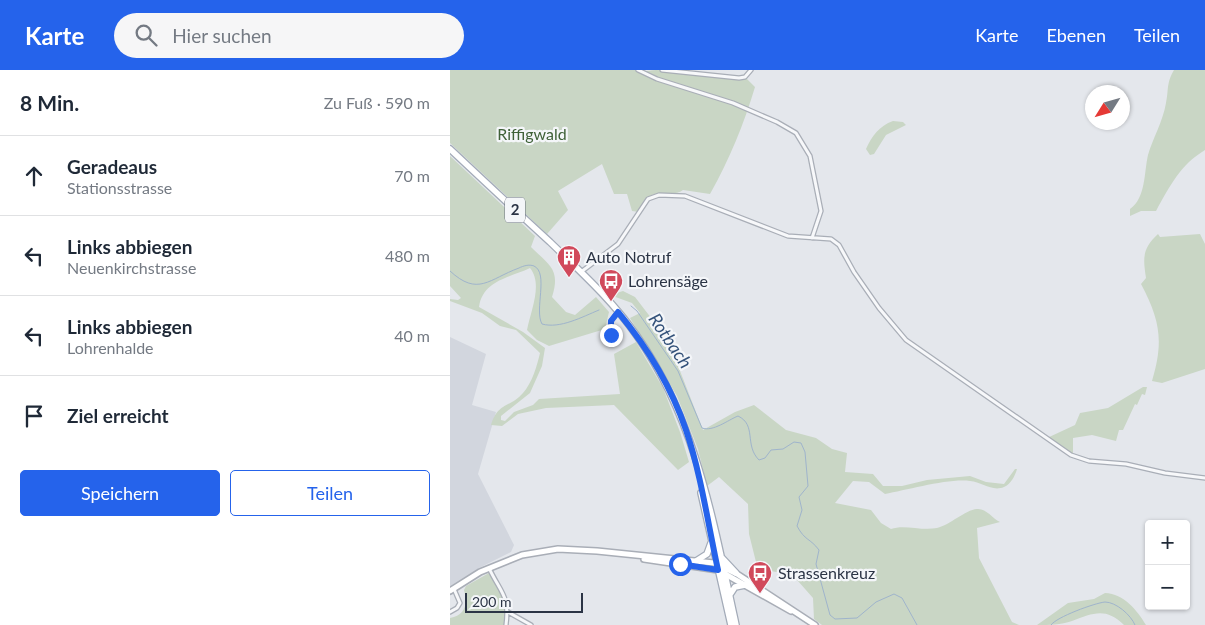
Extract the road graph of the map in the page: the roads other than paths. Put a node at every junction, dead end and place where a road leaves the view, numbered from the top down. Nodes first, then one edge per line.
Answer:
1 (639, 70) edge
2 (644, 70) edge
3 (662, 70) edge
4 (751, 70) edge
5 (450, 149) edge
6 (812, 238) junction
7 (581, 272) junction
8 (618, 312) junction
9 (611, 335) dead end
10 (695, 459) junction
11 (1205, 478) edge
12 (712, 541) junction
13 (720, 554) junction
14 (634, 556) junction
15 (696, 561) junction
16 (489, 567) junction
17 (721, 568) junction
18 (736, 573) junction
19 (745, 585) junction
20 (452, 590) edge
21 (729, 596) junction
22 (450, 612) edge
23 (508, 612) junction
24 (798, 614) junction
25 (506, 625) edge
26 (531, 625) edge
27 (732, 625) edge
28 (736, 625) edge
29 (815, 625) edge

1 - 2 street
1 - 6 street
3 - 4 street
5 - 7 main road, 2
6 - 7 street
6 - 11 street
7 - 8 main road, 2
8 - 9 street
8 - 10 main road, 2
10 - 12 main road, 2
10 - 13 main road, 2
12 - 15 main road
12 - 17 main road, 2
13 - 17 main road, 2
13 - 18 main road
14 - 15 main road
14 - 16 main road
14 - 17 main road
15 - 17 main road
16 - 20 main road
16 - 23 street
17 - 18 main road
17 - 19 main road
17 - 21 main road, 2
17 - 27 main road, 2
18 - 24 main road
19 - 21 main road
19 - 24 main road
20 - 22 street
21 - 28 main road, 2
23 - 25 street
23 - 26 street
24 - 29 main road

